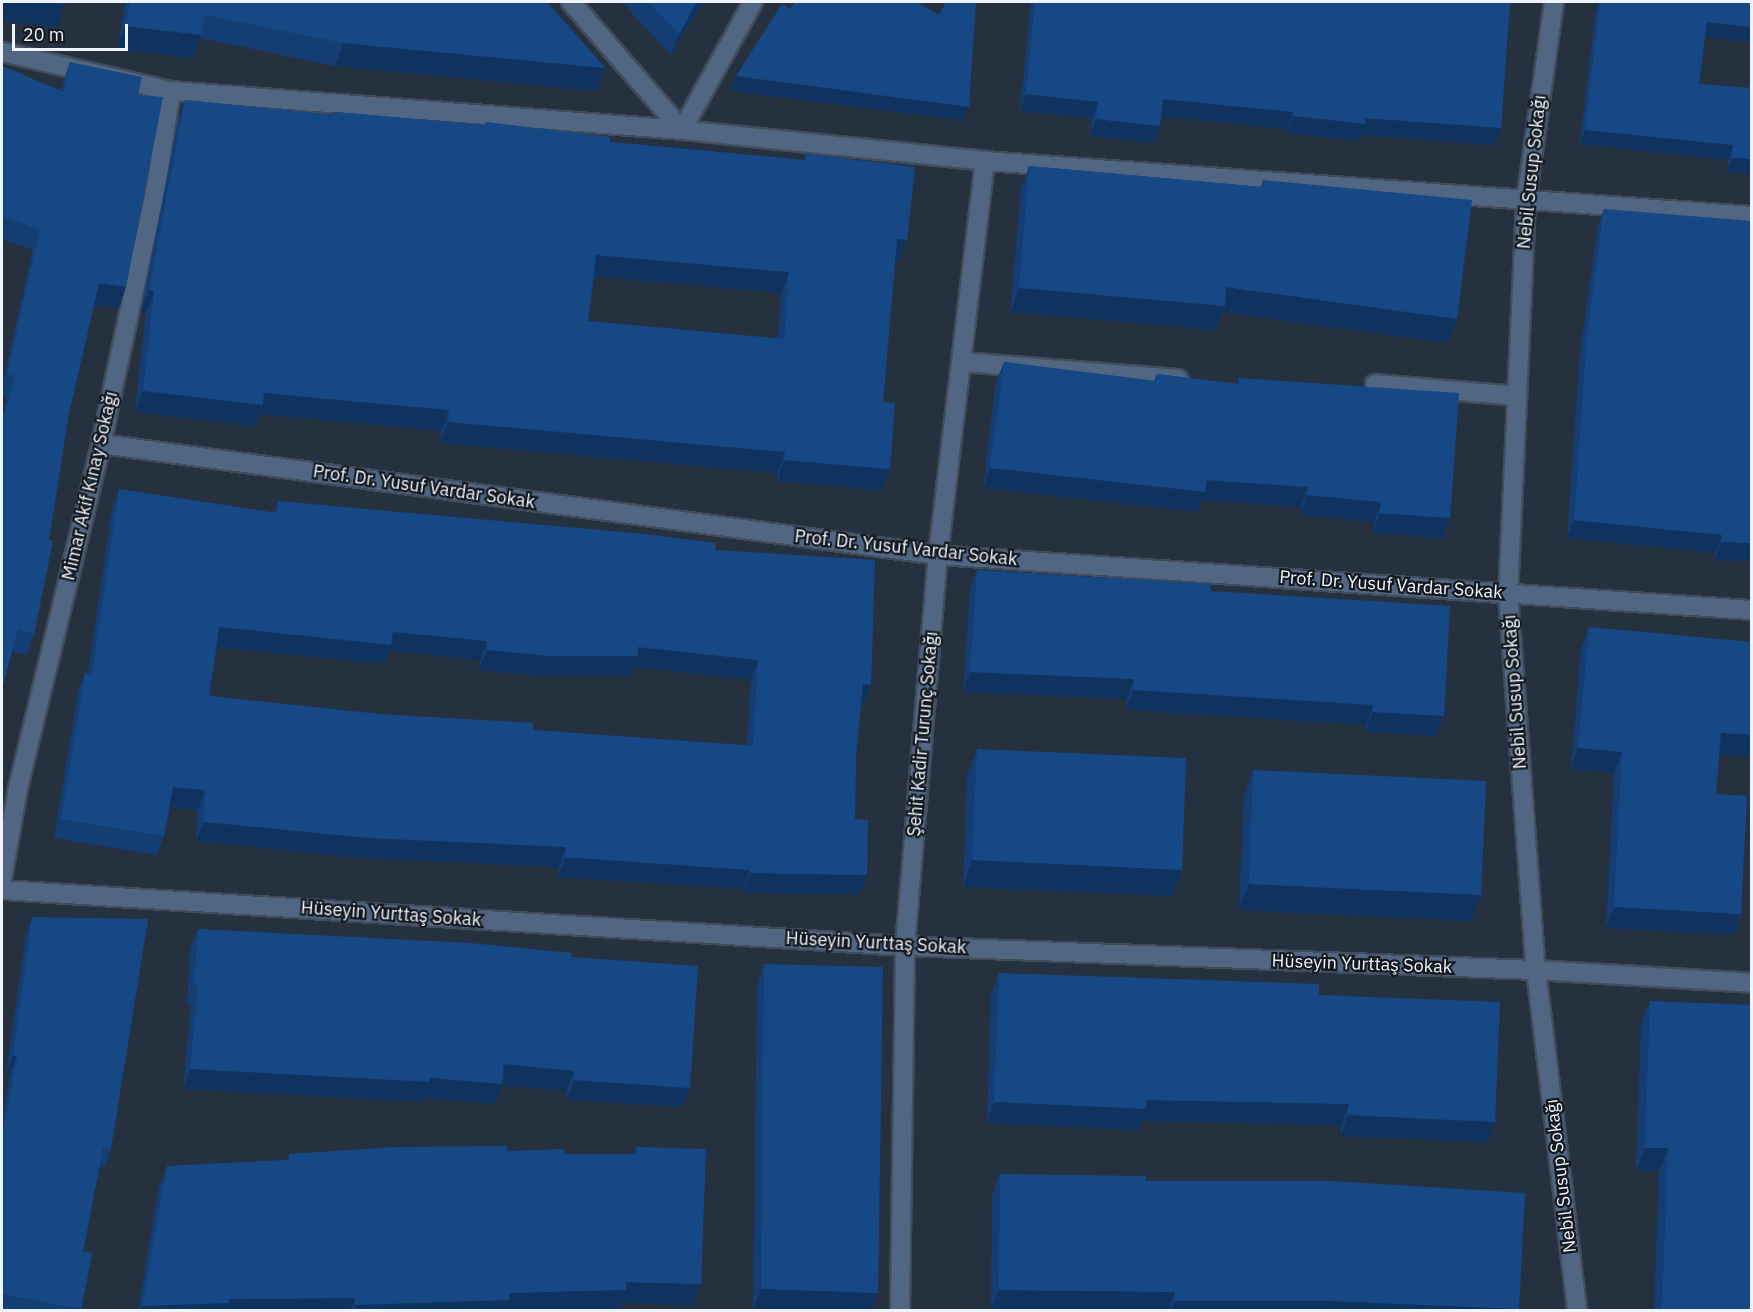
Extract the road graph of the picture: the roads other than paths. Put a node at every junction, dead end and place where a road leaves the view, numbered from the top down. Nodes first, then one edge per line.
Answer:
1 (571, 2) edge
2 (753, 2) edge
3 (1554, 2) edge
4 (2, 52) edge
5 (171, 91) junction
6 (682, 130) junction
7 (985, 161) junction
8 (1526, 201) junction
9 (1752, 216) edge
10 (962, 362) junction
11 (1195, 380) edge
12 (1375, 384) dead end
13 (1517, 396) junction
14 (101, 444) junction
15 (938, 555) junction
16 (1508, 593) junction
17 (1752, 610) edge
18 (10, 788) edge
19 (2, 879) edge
20 (2, 890) edge
21 (904, 946) junction
22 (1536, 970) junction
23 (1752, 983) edge
24 (900, 1311) edge
25 (1577, 1311) edge

1 - 6 street
2 - 6 street
3 - 8 street, Nebil Susup Sokağı
4 - 5 street
5 - 6 street
5 - 14 street, Mimar Akif Kınay Sokağı
6 - 7 street
7 - 8 street
7 - 10 street, Şehit Kadir Turunç Sokağı
8 - 9 street
8 - 13 street, Nebil Susup Sokağı
10 - 11 street
10 - 15 street, Şehit Kadir Turunç Sokağı
12 - 13 street
13 - 16 street, Nebil Susup Sokağı
14 - 15 street, Prof. Dr. Yusuf Vardar Sokak
14 - 18 street, Mimar Akif Kınay Sokağı
15 - 16 street, Prof. Dr. Yusuf Vardar Sokak
15 - 21 street, Şehit Kadir Turunç Sokağı
16 - 17 street, Prof. Dr. Yusuf Vardar Sokak
16 - 22 street, Nebil Susup Sokağı
18 - 19 street, Mimar Akif Kınay Sokağı
20 - 21 street, Hüseyin Yurttaş Sokak
21 - 22 street, Hüseyin Yurttaş Sokak
21 - 24 street, Şehit Kadir Turunç Sokağı
22 - 23 street, Hüseyin Yurttaş Sokak
22 - 25 street, Nebil Susup Sokağı

